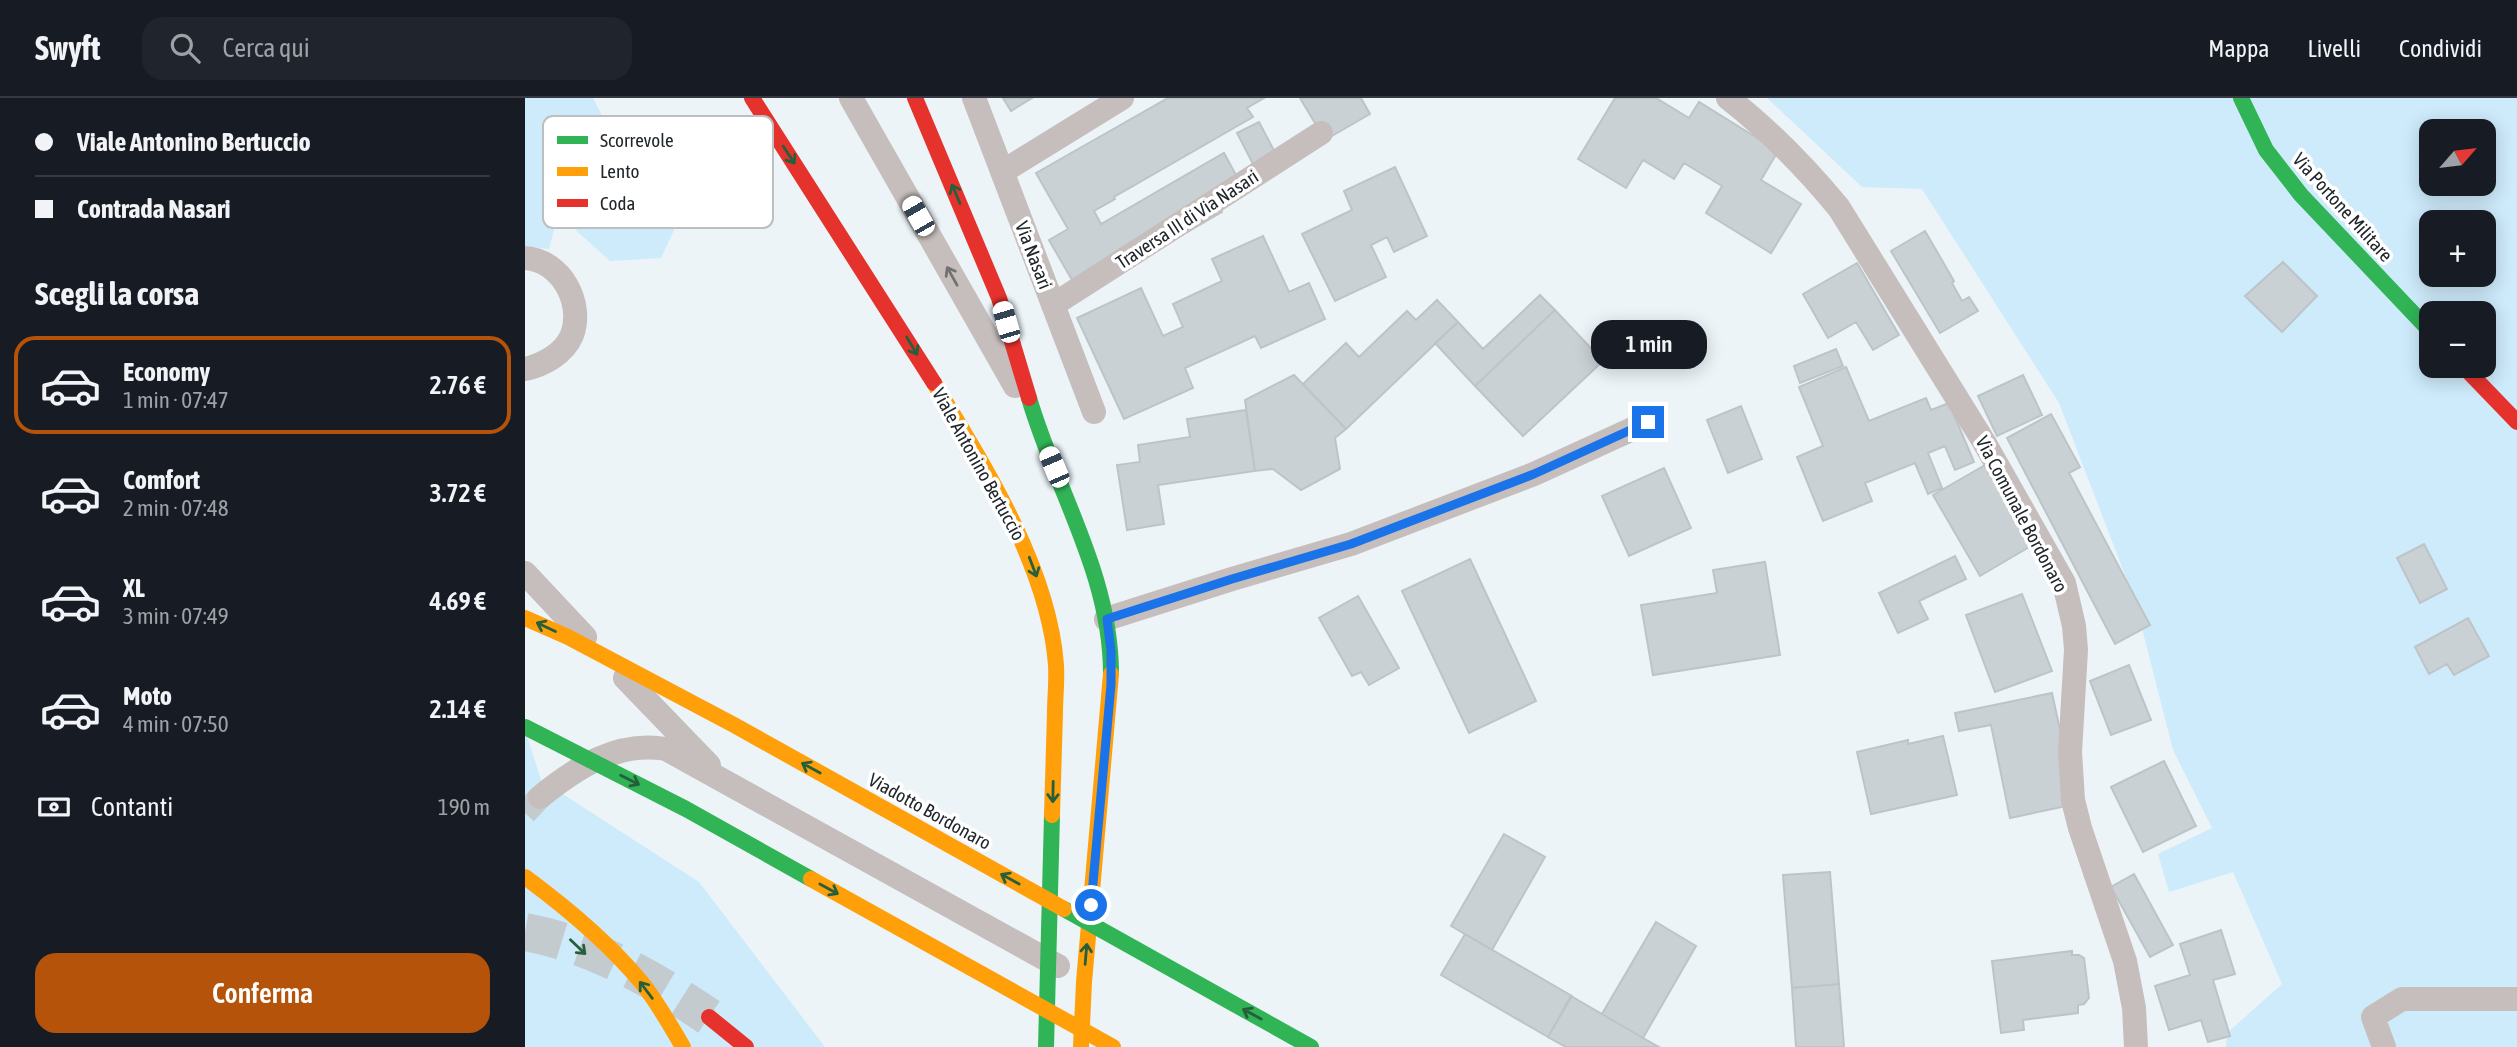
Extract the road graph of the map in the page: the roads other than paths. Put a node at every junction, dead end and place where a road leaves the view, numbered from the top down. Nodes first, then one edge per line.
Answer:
1 (752, 98) edge
2 (851, 98) edge
3 (915, 98) edge
4 (974, 98) edge
5 (1122, 98) edge
6 (1728, 98) edge
7 (2241, 98) edge
8 (764, 116) edge
9 (773, 130) edge
10 (1321, 132) dead end
11 (1002, 172) junction
12 (525, 258) edge
13 (1053, 305) junction
14 (2419, 319) edge
15 (525, 369) edge
16 (2475, 378) edge
17 (1094, 412) dead end
18 (1035, 420) junction
19 (1648, 422) dead end
20 (2517, 422) edge
21 (525, 573) edge
22 (525, 618) edge
23 (1107, 619) junction
24 (525, 727) edge
25 (724, 781) junction
26 (541, 797) tunnel mouth
27 (525, 877) edge
28 (1049, 961) junction
29 (1084, 982) junction
30 (2517, 999) edge
31 (709, 1017) tunnel mouth
32 (683, 1047) edge
33 (746, 1047) edge
34 (1046, 1047) edge
35 (1081, 1047) edge
36 (1113, 1047) edge
37 (1311, 1047) edge
38 (2136, 1047) edge
39 (2384, 1047) edge

1 -> 8 main road, Viale Antonino Bertuccio
18 -> 2 street
18 -> 3 main road
4 - 11 street, Via Nasari
5 - 11 street
6 - 38 street, Via Comunale Bordonaro
7 - 14 main road, Via Portone Militare
9 -> 28 main road, Viale Antonino Bertuccio
10 - 13 street, Traversa III di Via Nasari
11 - 13 street, Via Nasari
12 - 15 street
13 - 17 street, Via Nasari
16 - 20 main road
18 - 23 main road
19 - 23 street
21 - 25 street
37 -> 22 main road, Viadotto Bordonaro, bridge
29 -> 23 main road
24 -> 36 main road, bridge
25 - 26 street
25 - 28 street
32 -> 27 main road
28 - 29 street
28 - 34 main road, Viale Antonino Bertuccio
29 - 35 main road
30 - 39 street
31 - 33 main road

